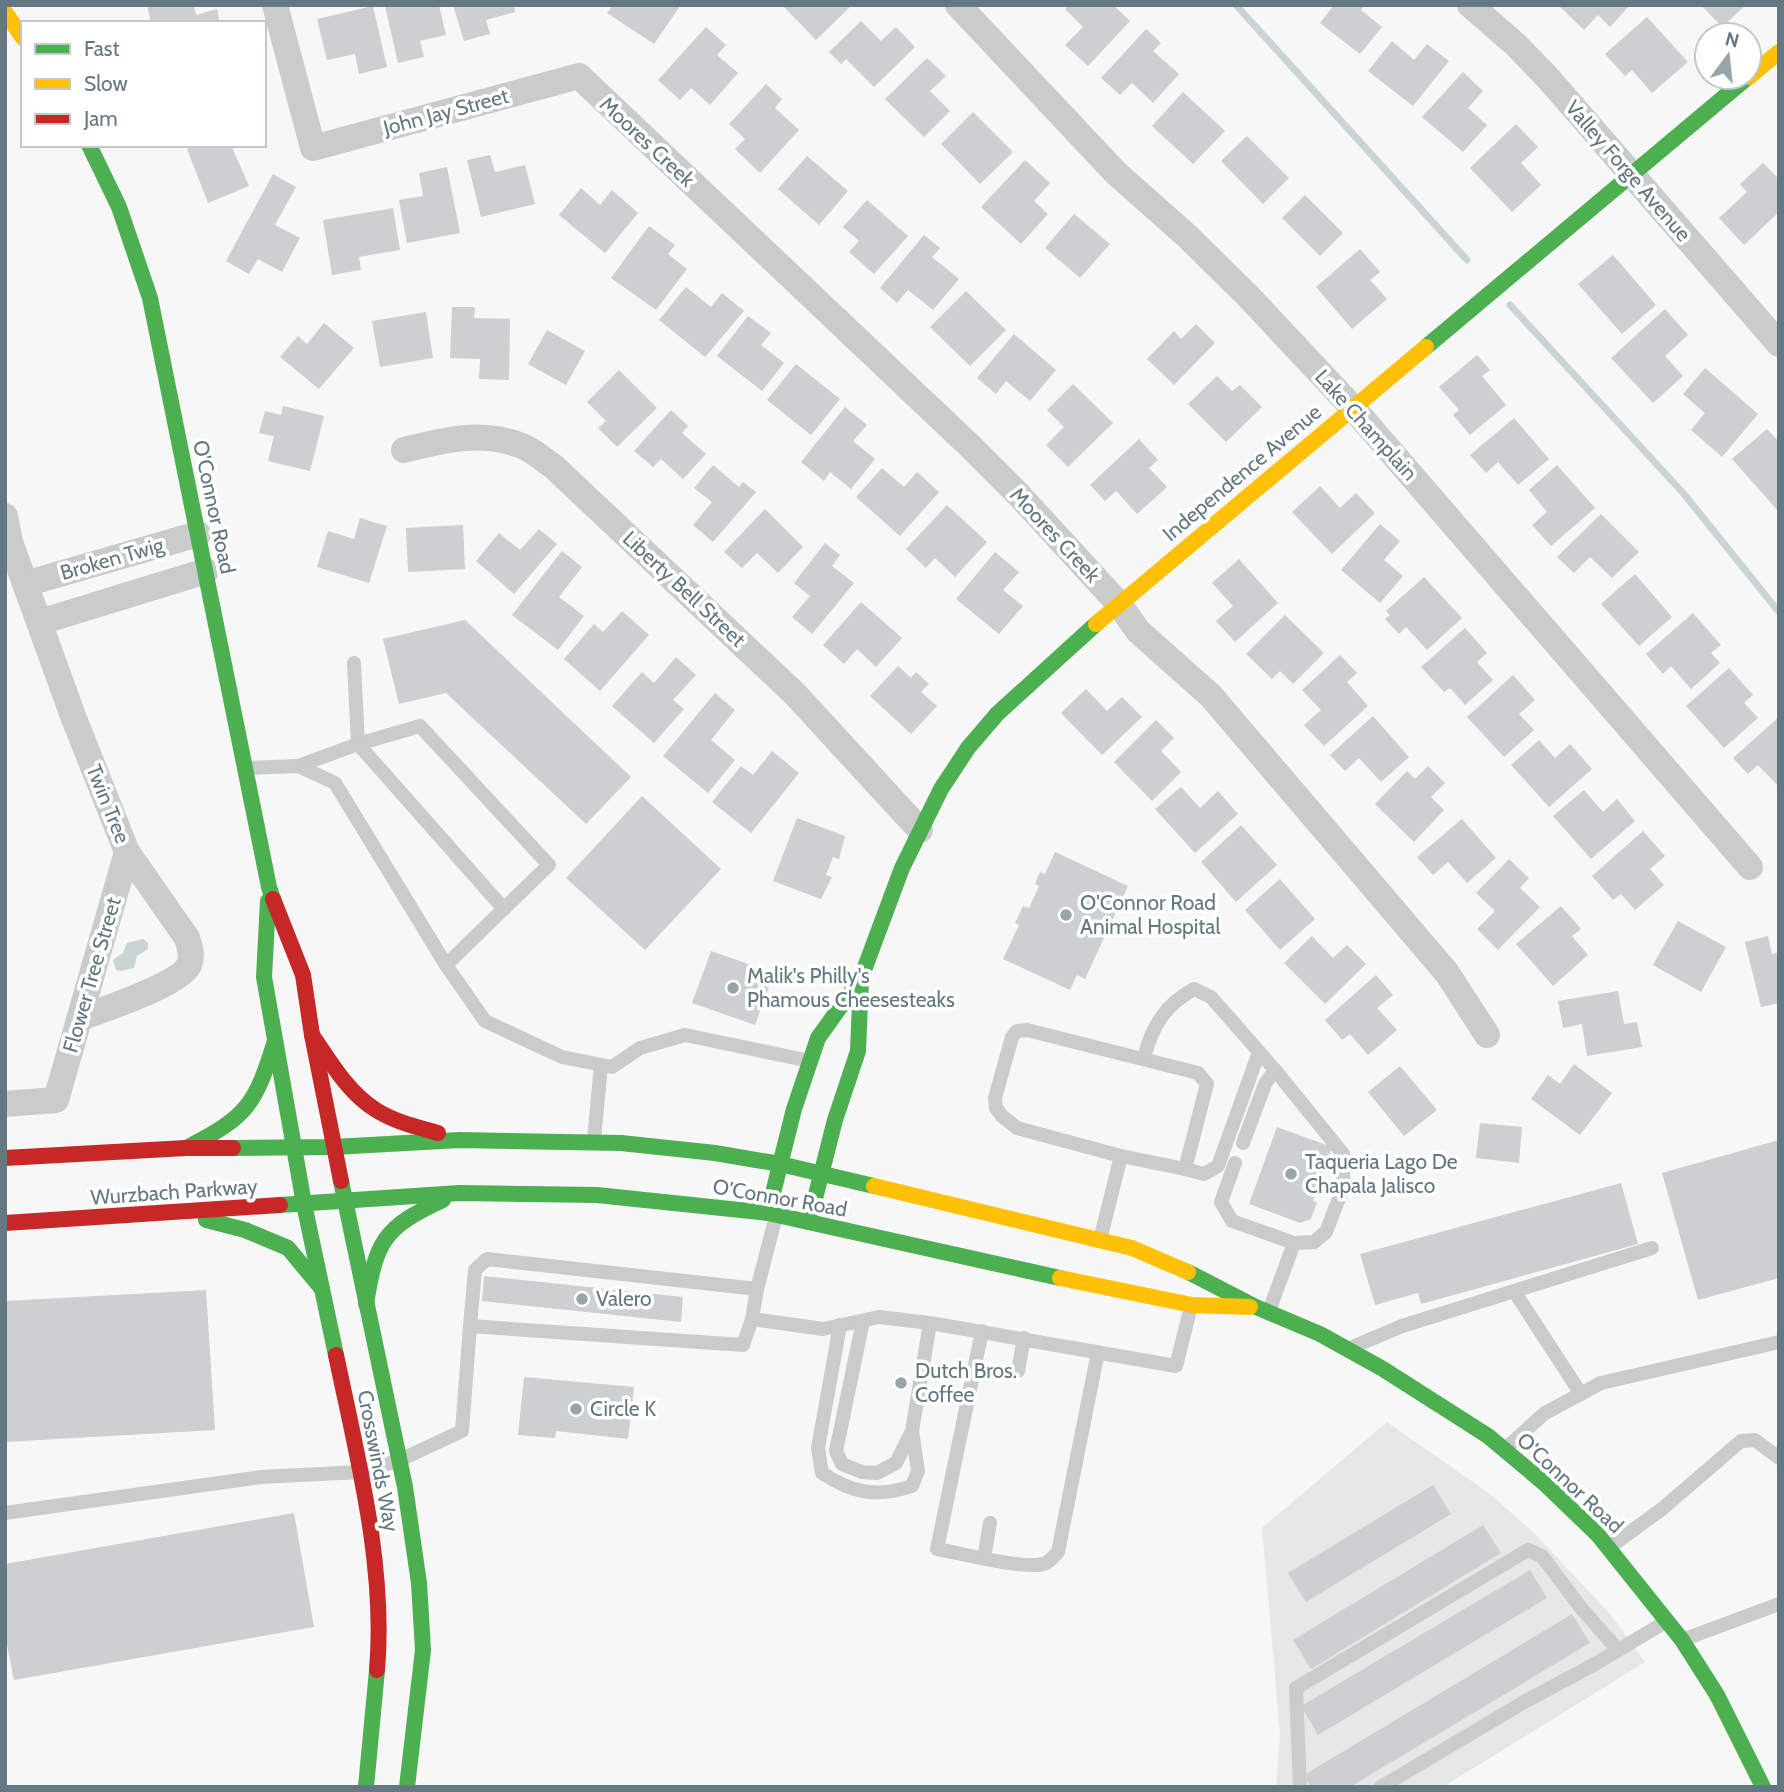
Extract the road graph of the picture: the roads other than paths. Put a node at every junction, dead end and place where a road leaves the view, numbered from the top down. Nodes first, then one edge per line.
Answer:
1 (275, 5) edge
2 (958, 5) edge
3 (1470, 5) edge
4 (5, 12) edge
5 (21, 35) edge
6 (1779, 52) edge
7 (1763, 65) edge
8 (579, 76) joint
9 (1732, 91) edge
10 (90, 147) edge
11 (1630, 175) junction
12 (1779, 344) edge
13 (1353, 408) junction
14 (404, 450) dead end
15 (5, 516) edge
16 (198, 534) junction
17 (206, 571) junction
18 (26, 584) junction
19 (1119, 604) junction
20 (40, 622) junction
21 (354, 663) dead end
22 (358, 744) junction
23 (298, 766) junction
24 (245, 768) junction
25 (920, 830) junction
26 (127, 852) junction
27 (1750, 867) dead end
28 (269, 887) junction
29 (504, 909) junction
30 (446, 965) junction
31 (861, 978) junction
32 (81, 1018) junction
33 (312, 1035) junction
34 (1487, 1035) dead end
35 (275, 1041) junction
36 (1259, 1052) junction
37 (1144, 1058) junction
38 (810, 1061) junction
39 (601, 1065) junction
40 (1275, 1070) junction
41 (5, 1104) edge
42 (460, 1140) junction
43 (594, 1142) junction
44 (1243, 1143) dead end
45 (295, 1147) junction
46 (334, 1147) junction
47 (186, 1148) junction
48 (1121, 1156) junction
49 (5, 1158) edge
50 (1235, 1163) dead end
51 (780, 1164) junction
52 (1185, 1169) junction
53 (821, 1174) junction
54 (459, 1193) junction
55 (346, 1201) junction
56 (304, 1204) junction
57 (177, 1213) junction
58 (772, 1214) junction
59 (809, 1222) junction
60 (5, 1223) edge
61 (1100, 1241) junction
62 (1294, 1243) junction
63 (1652, 1248) dead end
64 (322, 1289) junction
65 (757, 1289) junction
66 (1514, 1291) junction
67 (366, 1304) junction
68 (1192, 1305) junction
69 (1262, 1310) junction
70 (752, 1319) junction
71 (863, 1321) junction
72 (930, 1322) junction
73 (840, 1325) junction
74 (470, 1326) junction
75 (982, 1331) junction
76 (1024, 1338) junction
77 (1779, 1342) edge
78 (1347, 1349) junction
79 (1098, 1352) junction
80 (1018, 1371) dead end
81 (1581, 1394) junction
82 (912, 1431) junction
83 (1504, 1450) junction
84 (1779, 1458) edge
85 (400, 1460) junction
86 (360, 1472) junction
87 (5, 1513) edge
88 (990, 1524) dead end
89 (1609, 1547) junction
90 (984, 1558) junction
91 (1779, 1604) edge
92 (1668, 1620) junction
93 (1682, 1640) junction
94 (1618, 1650) junction
95 (366, 1787) edge
96 (407, 1787) edge
97 (1300, 1787) edge
98 (1381, 1787) edge
99 (1763, 1787) edge

1 - 8 street, John Jay Street
2 - 13 street, Lake Champlain
3 - 11 street, Valley Forge Avenue
4 - 5 main road
6 - 7 main road, Independence Avenue
8 - 19 street, Moores Creek
9 - 11 main road, Independence Avenue
10 - 16 main road, O'Connor Road
11 - 12 street, Valley Forge Avenue
11 - 13 main road, Independence Avenue
13 - 19 main road, Independence Avenue
13 - 27 street, Lake Champlain
14 - 25 street, Liberty Bell Street
15 - 18 street, Twin Tree
16 - 17 main road, O'Connor Road
16 - 18 street, Broken Twig
17 - 20 street, Broken Twig
17 - 24 main road, O'Connor Road
18 - 20 street, Twin Tree
19 - 25 main road, Independence Avenue
19 - 34 street, Moores Creek
20 - 26 street, Twin Tree
21 - 22 lane
22 - 23 lane
22 - 29 lane
22 - 29 lane
23 - 24 lane
23 - 30 lane
24 - 28 main road, O'Connor Road
25 - 31 main road, Independence Avenue
26 - 32 street, Flower Tree Street
26 - 32 street, Twin Tree
28 - 33 main road, O'Connor Road
28 - 35 main road, O'Connor Road
29 - 30 lane
30 - 39 lane
31 - 38 main road, Independence Avenue
31 - 53 main road, Independence Avenue
32 - 41 street, Flower Tree Street
33 - 42 main road
33 - 46 main road, O'Connor Road
35 - 45 main road, O'Connor Road
35 - 47 main road
36 - 37 lane
36 - 40 lane
36 - 52 lane
37 - 48 lane
37 - 52 lane
38 - 39 lane
38 - 51 main road, Independence Avenue
39 - 43 lane
40 - 44 lane
40 - 62 lane
42 - 43 main road, O'Connor Road
42 - 46 main road, O'Connor Road
43 - 51 main road, O'Connor Road
45 - 46 main road, Wurzbach Parkway
45 - 47 main road, Wurzbach Parkway
45 - 56 main road, Crosswinds Way
46 - 55 main road, O'Connor Road
47 - 49 main road, Wurzbach Parkway
48 - 52 lane
48 - 61 lane
50 - 62 lane
51 - 53 main road, O'Connor Road
51 - 58 main road, Independence Avenue
53 - 59 main road, Independence Avenue
53 - 61 main road, O'Connor Road
54 - 55 main road, O'Connor Road
54 - 58 main road, O'Connor Road
54 - 67 main road
55 - 56 main road, Wurzbach Parkway
55 - 67 main road, Crosswinds Way
56 - 57 main road, Wurzbach Parkway
56 - 64 main road, Crosswinds Way
57 - 60 main road, Wurzbach Parkway
57 - 64 main road
58 - 59 main road, O'Connor Road
58 - 65 lane
59 - 68 main road, O'Connor Road
61 - 69 main road, O'Connor Road
62 - 69 lane
63 - 66 lane
64 - 86 main road, Crosswinds Way
65 - 70 lane
65 - 74 lane
66 - 78 lane
66 - 81 lane
67 - 85 main road, Crosswinds Way
68 - 69 main road, O'Connor Road
68 - 79 lane
69 - 78 main road, O'Connor Road
70 - 73 lane
70 - 74 lane
71 - 72 lane
71 - 73 lane
71 - 82 lane
72 - 75 lane
72 - 82 lane
73 - 82 lane
74 - 85 lane
75 - 76 lane
75 - 90 lane
76 - 79 lane
76 - 80 lane
77 - 81 lane
78 - 83 main road, O'Connor Road
79 - 90 lane
81 - 83 lane
83 - 89 main road, O'Connor Road
84 - 89 lane
85 - 86 lane
85 - 96 main road, Crosswinds Way
86 - 87 lane
86 - 95 main road, Crosswinds Way
88 - 90 lane
89 - 92 main road, O'Connor Road
91 - 93 lane
92 - 93 main road, O'Connor Road
92 - 94 lane
93 - 99 main road, O'Connor Road
94 - 97 lane
94 - 98 lane

